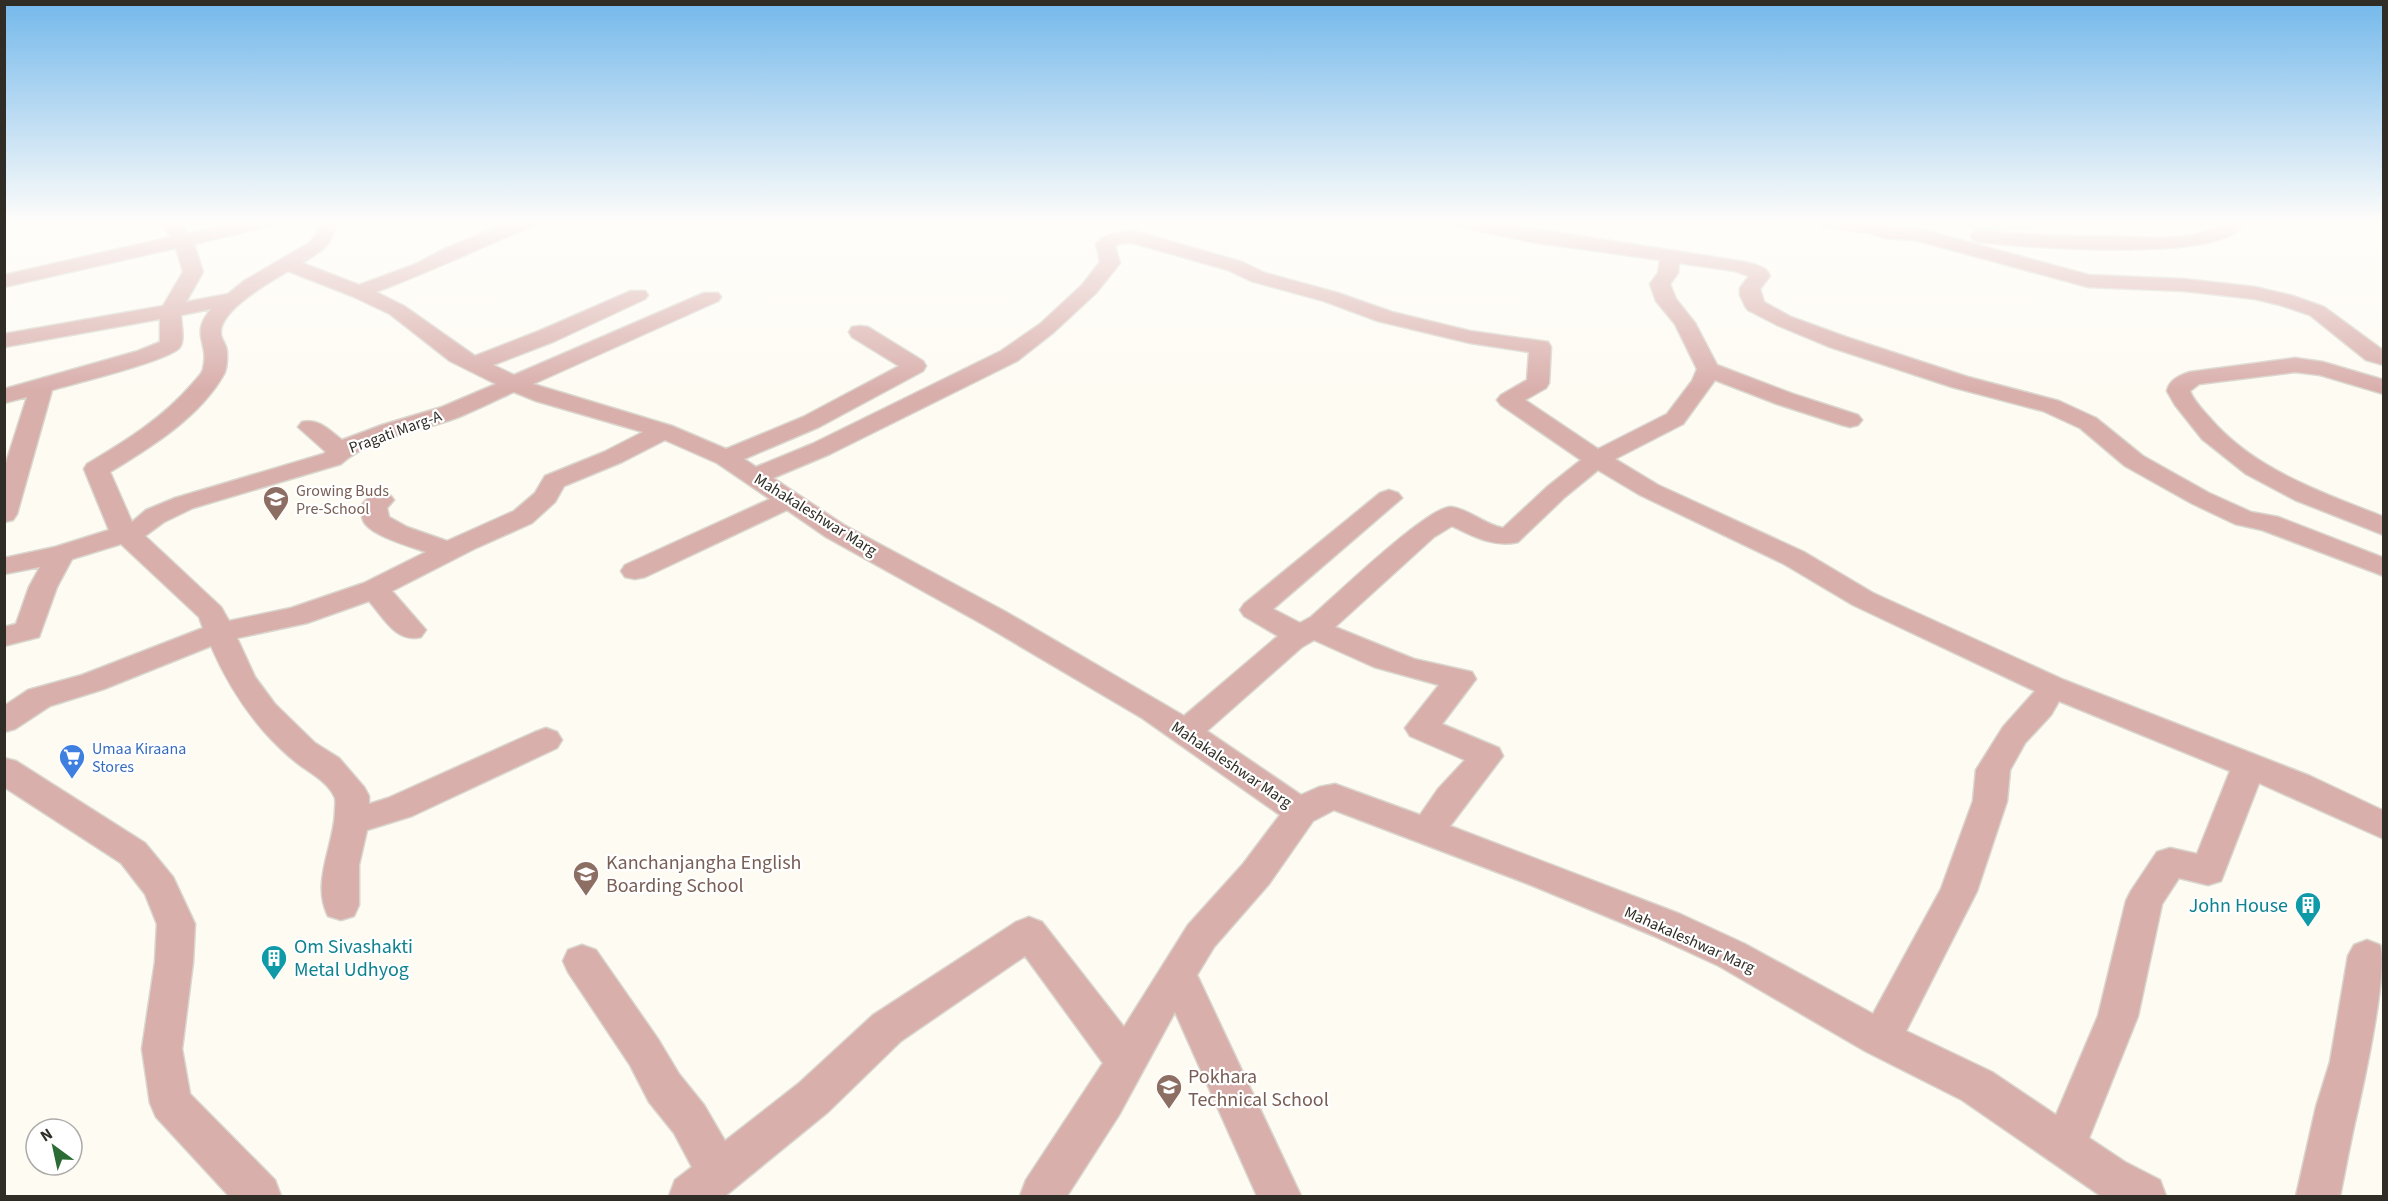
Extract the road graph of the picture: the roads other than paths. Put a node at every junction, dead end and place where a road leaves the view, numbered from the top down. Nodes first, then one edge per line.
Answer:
1 (189, 278) edge
2 (264, 278) edge
3 (323, 278) edge
4 (396, 278) edge
5 (1098, 278) edge
6 (1262, 278) edge
7 (1664, 278) edge
8 (1758, 278) edge
9 (2077, 278) edge
10 (359, 292) junction
11 (638, 296) dead end
12 (711, 297) dead end
13 (234, 299) junction
14 (170, 311) junction
15 (860, 332) dead end
16 (4, 341) edge
17 (2384, 359) edge
18 (475, 364) junction
19 (1708, 369) junction
20 (514, 384) junction
21 (41, 387) junction
22 (2384, 387) edge
23 (4, 396) edge
24 (1850, 420) dead end
25 (310, 427) dead end
26 (664, 431) junction
27 (341, 452) junction
28 (726, 458) junction
29 (1597, 459) junction
30 (11, 466) edge
31 (756, 476) junction
32 (1389, 498) dead end
33 (790, 499) junction
34 (381, 500) dead end
35 (4, 514) edge
36 (2384, 527) edge
37 (127, 533) junction
38 (449, 550) junction
39 (61, 554) junction
40 (4, 566) edge
41 (2384, 568) edge
42 (635, 571) dead end
43 (374, 589) junction
44 (411, 630) dead end
45 (220, 632) junction
46 (1306, 632) junction
47 (4, 637) edge
48 (2052, 687) junction
49 (4, 721) edge
50 (1185, 733) junction
51 (546, 740) dead end
52 (2249, 765) junction
53 (4, 770) edge
54 (1301, 812) junction
55 (352, 822) junction
56 (2384, 826) edge
57 (1427, 832) junction
58 (341, 905) dead end
59 (2367, 956) dead end
60 (582, 961) dead end
61 (1177, 973) junction
62 (1879, 1038) junction
63 (1126, 1061) junction
64 (2063, 1146) junction
65 (705, 1185) edge
66 (259, 1197) edge
67 (1042, 1197) edge
68 (1280, 1197) edge
69 (2144, 1197) edge
70 (2318, 1197) edge

1 - 14 street
2 - 13 street
3 - 10 street, Mahakaleshwar Marg
4 - 10 street
5 - 31 street
6 - 29 street
7 - 19 street
8 - 41 street
9 - 17 street
10 - 18 street, Mahakaleshwar Marg
11 - 18 street
12 - 20 street, Pragati Marg-A
13 - 14 street
13 - 37 street
14 - 16 street
14 - 21 street
15 - 28 street
18 - 20 street, Mahakaleshwar Marg
19 - 24 street
19 - 29 street
20 - 26 street, Mahakaleshwar Marg
20 - 27 street, Pragati Marg-A
21 - 23 street
21 - 30 street
22 - 36 street
25 - 27 street
26 - 28 street, Mahakaleshwar Marg
26 - 38 street
27 - 37 street, Pragati Marg-A
28 - 31 street, Mahakaleshwar Marg
29 - 46 street
29 - 48 street
30 - 35 street
31 - 33 street, Mahakaleshwar Marg
32 - 46 street
33 - 42 street
33 - 50 street, Mahakaleshwar Marg
34 - 38 street
37 - 39 street, Pragati Marg-A
37 - 45 street
38 - 43 street
39 - 40 street, Pragati Marg-A
39 - 47 street
43 - 44 street
43 - 45 street
45 - 49 street
45 - 55 street
46 - 50 street
46 - 57 street
48 - 52 street
48 - 62 street
50 - 54 street, Mahakaleshwar Marg
51 - 55 street
52 - 56 street
52 - 64 street
53 - 66 street
54 - 57 street, Mahakaleshwar Marg
54 - 61 street
55 - 58 street
57 - 62 street, Mahakaleshwar Marg
59 - 70 street
60 - 65 street
61 - 63 street
61 - 68 street
62 - 64 street, Mahakaleshwar Marg
63 - 65 street
63 - 67 street
64 - 69 street, Mahakaleshwar Marg

